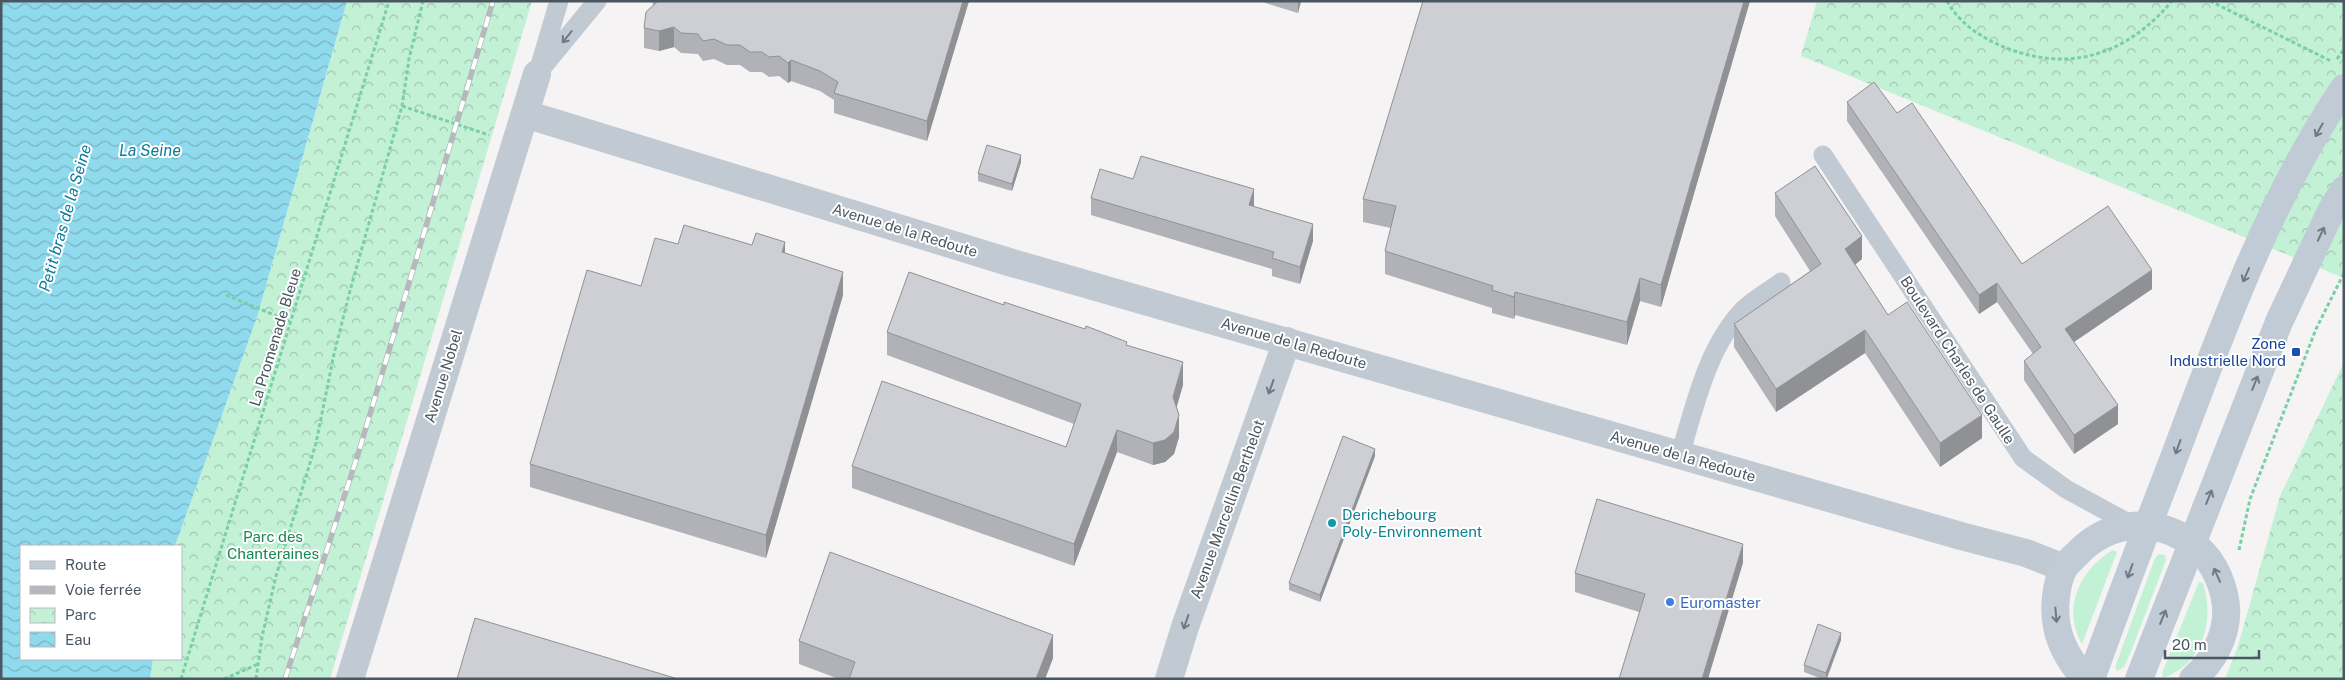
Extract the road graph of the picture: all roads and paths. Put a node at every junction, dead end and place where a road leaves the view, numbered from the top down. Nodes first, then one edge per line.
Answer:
1 (389, 1) edge
2 (423, 1) edge
3 (559, 1) edge
4 (597, 1) edge
5 (1947, 1) edge
6 (2172, 1) edge
7 (2210, 1) edge
8 (2335, 63) dead end
9 (538, 74) junction
10 (2344, 88) edge
11 (402, 106) junction
12 (525, 114) junction
13 (515, 144) junction
14 (1823, 155) dead end
15 (2344, 190) edge
16 (2344, 273) edge
17 (1781, 282) dead end
18 (226, 295) dead end
19 (291, 322) junction
20 (1287, 341) junction
21 (1680, 455) junction
22 (2139, 525) junction
23 (2191, 542) junction
24 (2064, 568) junction
25 (2222, 588) junction
26 (258, 663) junction
27 (181, 679) edge
28 (224, 679) edge
29 (256, 679) edge
30 (350, 679) edge
31 (1169, 679) edge
32 (2086, 679) edge
33 (2091, 679) edge
34 (2139, 679) edge
35 (2194, 679) edge

1 - 19 path, La Promenade Bleue
2 - 11 path
3 - 9 lane
4 -> 9 lane
5 - 6 path
7 - 8 path
9 - 12 street, Avenue Nobel
10 -> 22 main road
11 - 13 path
11 - 26 path
12 - 13 street, Avenue Nobel
12 - 20 street, Avenue de la Redoute
13 - 30 street, Avenue Nobel
14 - 22 lane, Boulevard Charles de Gaulle
23 -> 15 main road
16 - 25 path
17 - 21 lane
18 - 19 path
19 - 27 path, La Promenade Bleue
20 - 21 street, Avenue de la Redoute
20 -> 31 street, Avenue Marcellin Berthelot
21 - 24 street, Avenue de la Redoute
22 - 23 main road, Boulevard Charles de Gaulle
22 - 24 main road, Boulevard Charles de Gaulle
22 -> 33 main road
25 -> 23 main road, Boulevard Charles de Gaulle
34 -> 23 main road
24 -> 32 main road, Boulevard Charles de Gaulle
25 - 35 main road, Boulevard Charles de Gaulle
26 - 28 path
26 - 29 path

